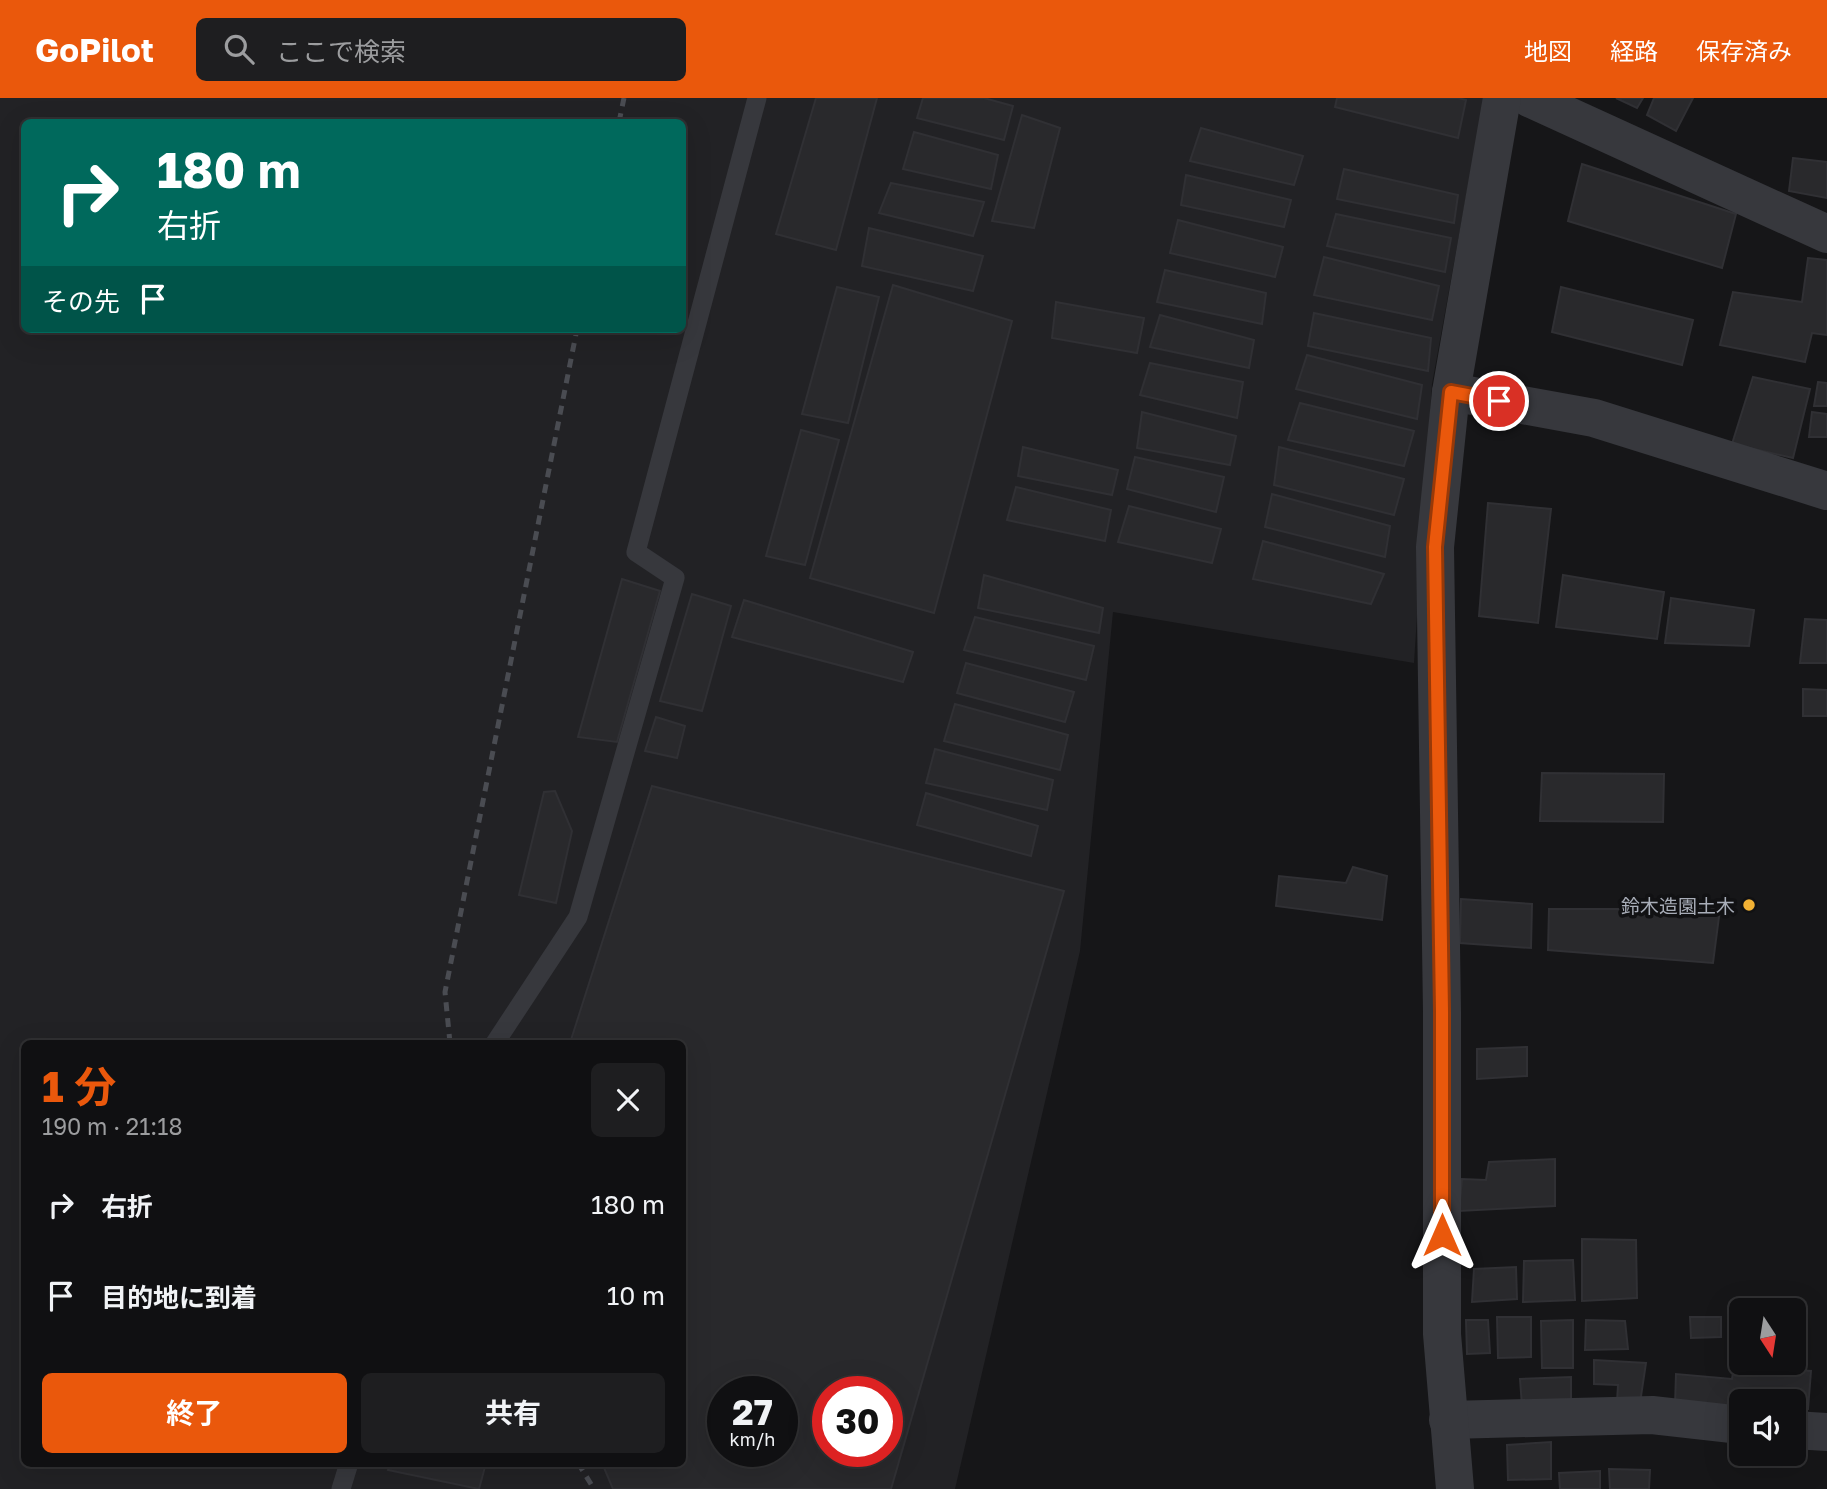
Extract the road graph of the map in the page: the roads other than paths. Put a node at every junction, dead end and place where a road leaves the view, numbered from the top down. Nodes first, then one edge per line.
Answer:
1 (757, 98) edge
2 (1502, 98) edge
3 (1529, 98) edge
4 (1827, 234) edge
5 (1451, 392) junction
6 (1827, 491) edge
7 (497, 1040) edge
8 (1448, 1420) junction
9 (1729, 1424) edge
10 (1806, 1431) edge
11 (1827, 1432) edge
12 (348, 1467) edge
13 (341, 1489) edge
14 (1455, 1489) edge

1 - 7 lane
2 - 5 street
3 - 4 street
5 - 6 street
5 - 8 street
8 - 9 street
8 - 14 street
10 - 11 street
12 - 13 lane

